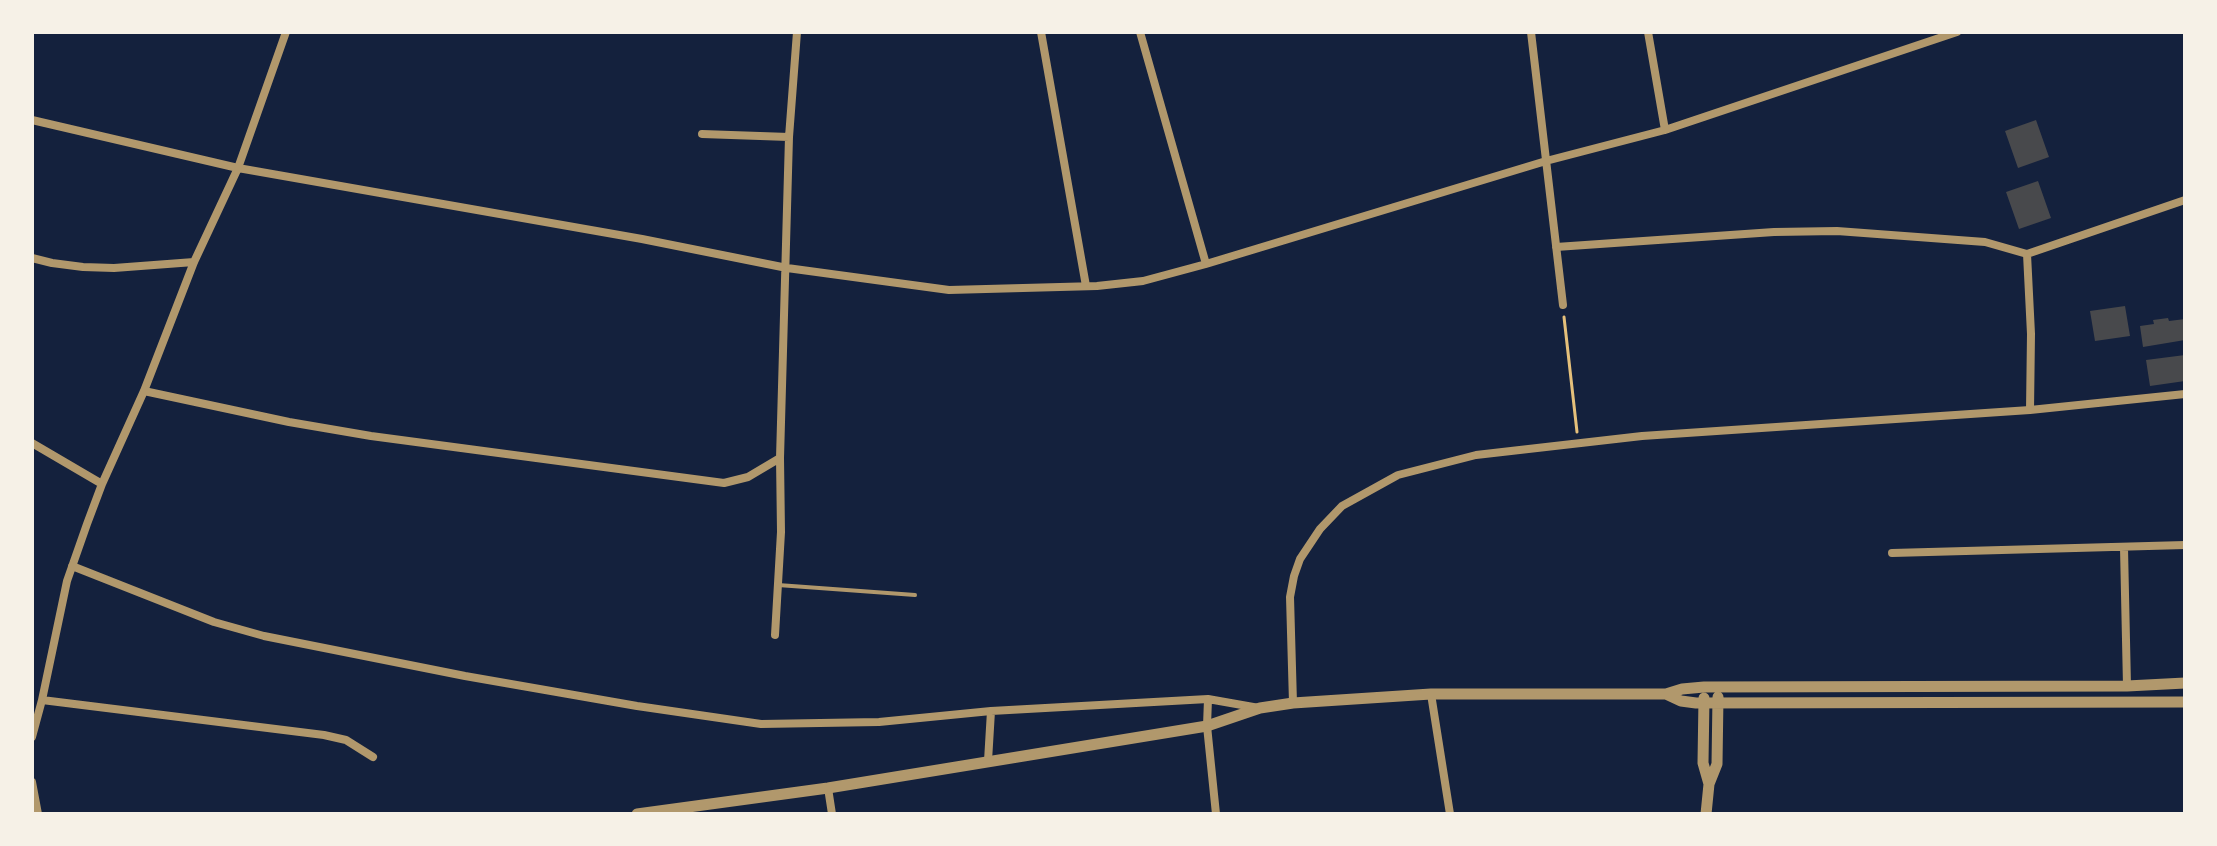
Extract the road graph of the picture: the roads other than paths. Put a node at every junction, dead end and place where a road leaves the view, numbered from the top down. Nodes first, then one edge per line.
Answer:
1 (286, 32) edge
2 (797, 32) edge
3 (1041, 32) edge
4 (1140, 32) edge
5 (1531, 32) edge
6 (1648, 32) edge
7 (1957, 32) edge
8 (32, 120) edge
9 (1665, 130) junction
10 (702, 134) dead end
11 (789, 137) junction
12 (1546, 161) junction
13 (238, 168) junction
14 (2185, 200) edge
15 (1556, 247) junction
16 (2027, 254) junction
17 (32, 258) edge
18 (194, 262) junction
19 (1206, 264) junction
20 (787, 268) junction
21 (1086, 286) junction
22 (1563, 305) road end
23 (144, 391) junction
24 (2185, 394) edge
25 (2030, 410) junction
26 (32, 443) edge
27 (780, 458) junction
28 (102, 484) junction
29 (2185, 545) edge
30 (2124, 548) junction
31 (1892, 553) dead end
32 (72, 566) junction
33 (778, 585) junction
34 (915, 595) dead end
35 (775, 635) dead end
36 (2185, 683) edge
37 (2127, 686) junction
38 (1704, 687) junction
39 (1719, 687) junction
40 (1431, 694) junction
41 (1666, 694) junction
42 (1208, 699) junction
43 (42, 700) junction
44 (2185, 702) edge
45 (1293, 703) junction
46 (1704, 703) junction
47 (1718, 703) junction
48 (1260, 708) junction
49 (991, 711) junction
50 (1207, 726) junction
51 (32, 737) edge
52 (373, 757) dead end
53 (988, 761) junction
54 (32, 782) edge
55 (1709, 784) junction
56 (828, 788) junction
57 (38, 814) edge
58 (637, 814) edge
59 (832, 814) edge
60 (1216, 814) edge
61 (1450, 814) edge
62 (1706, 814) edge

1 - 13 street
2 - 11 street
3 - 21 street
4 - 19 street
5 - 12 street
6 - 9 street
7 - 9 street
8 - 13 street
9 - 12 street
10 - 11 street
11 - 20 street
12 - 15 street
12 - 19 street
13 - 18 street
13 - 20 street
14 - 16 street
15 - 16 street
15 - 22 street
16 - 25 street
17 - 18 street
18 - 23 street
19 - 21 street
20 - 21 street
20 - 27 street
23 - 27 street
23 - 28 street
24 - 25 street
25 - 45 street
26 - 28 street
27 - 33 street
28 - 32 street
29 - 30 street
30 - 31 street
30 - 37 street
32 - 43 street
32 - 49 street
33 - 34 lane
33 - 35 street
36 - 37 street
37 - 39 street
38 - 39 street
38 - 41 street
38 - 46 street
39 - 47 street
40 - 41 street
40 - 45 street
40 - 61 street
41 - 46 street
42 - 48 street
42 - 49 street
42 - 50 street
43 - 51 street
43 - 52 street
44 - 47 street
45 - 48 street
46 - 47 street
46 - 55 street
47 - 55 street
48 - 50 street
49 - 53 street
50 - 53 street
50 - 60 street
53 - 56 street
54 - 57 street
55 - 62 street
56 - 58 street
56 - 59 street

